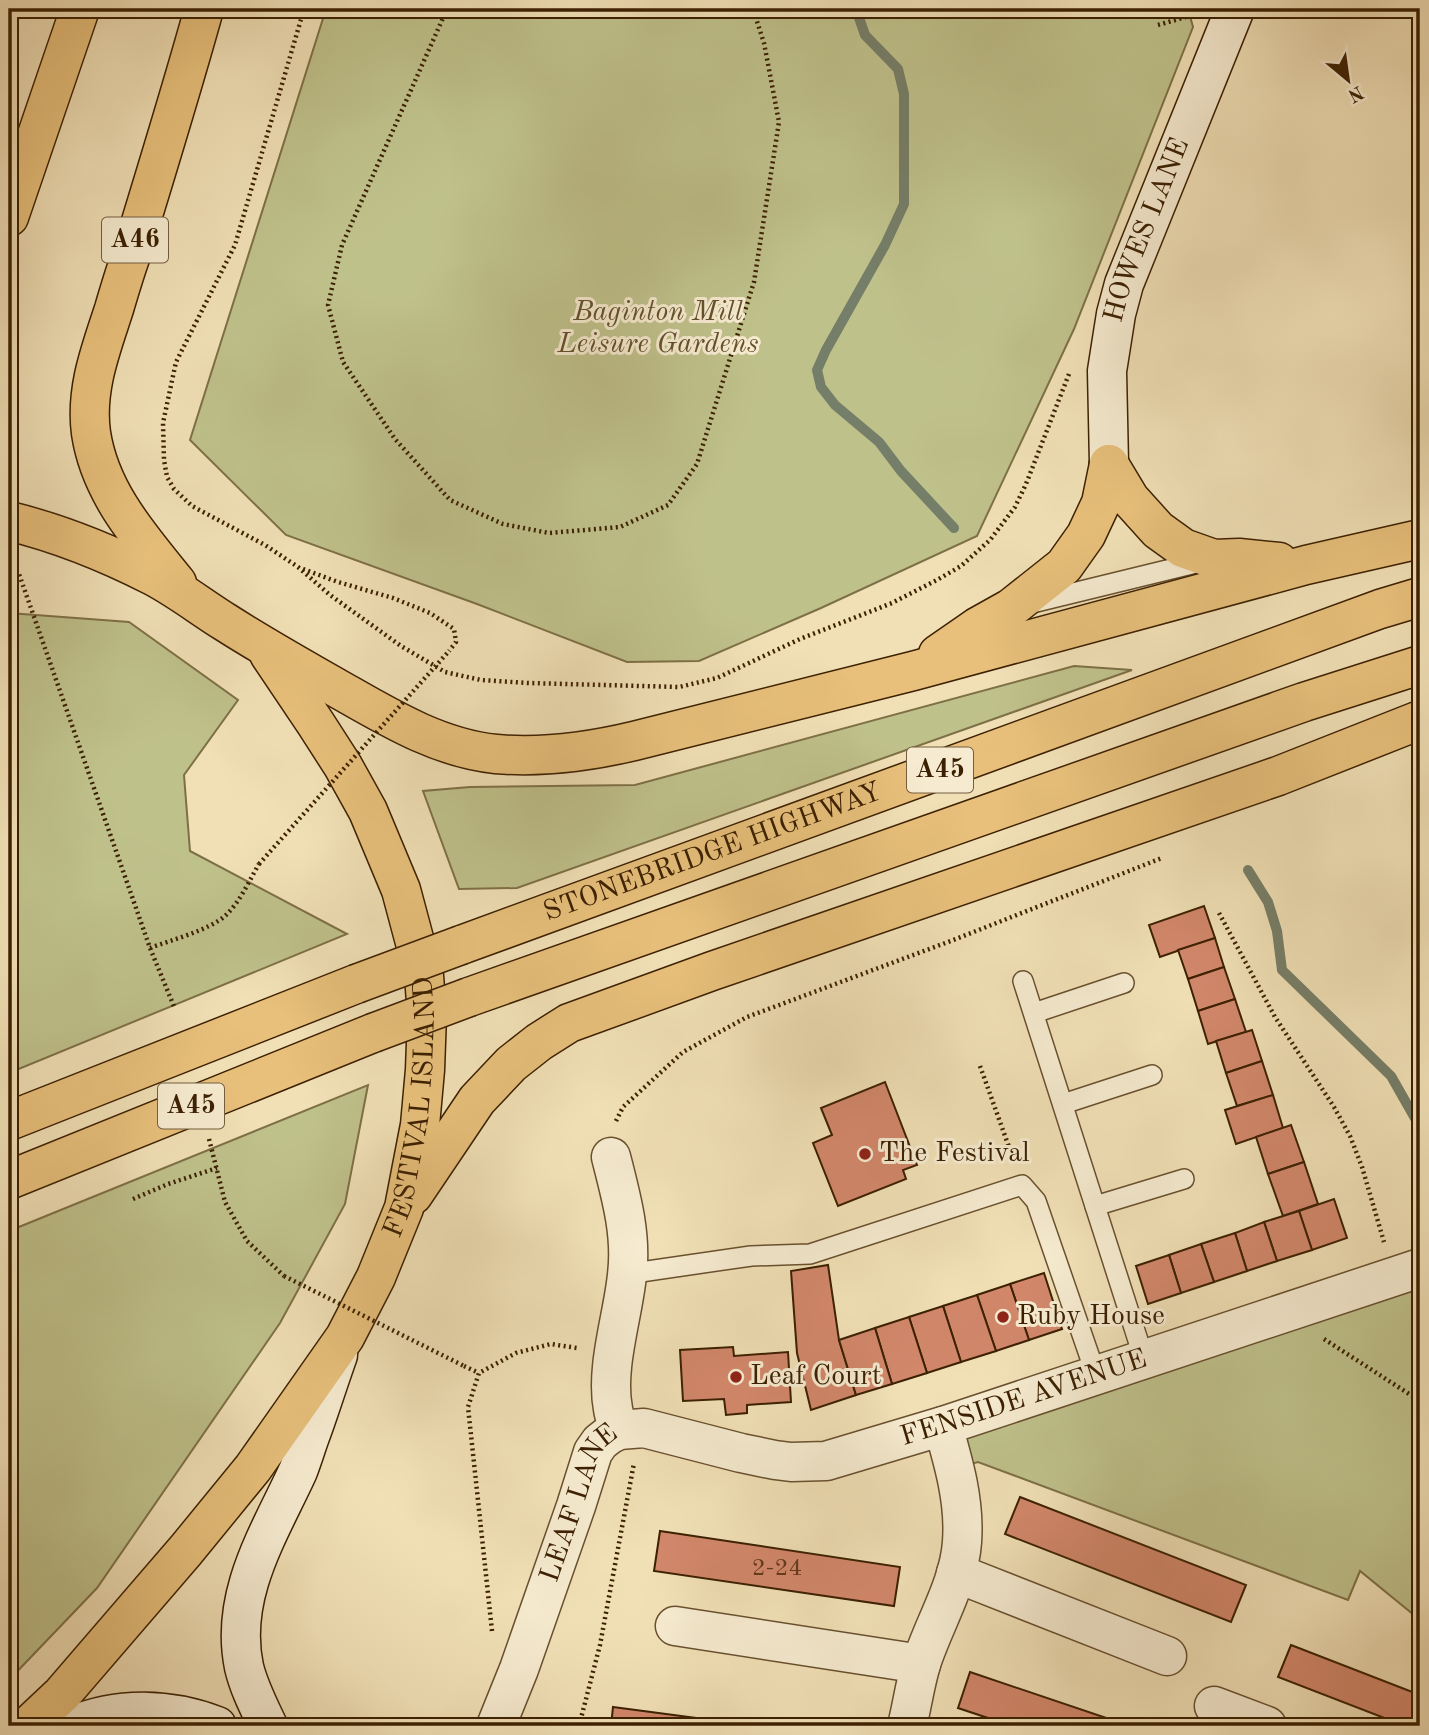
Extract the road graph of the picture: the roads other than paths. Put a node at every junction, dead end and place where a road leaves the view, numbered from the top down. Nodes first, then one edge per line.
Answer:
1 (80, 9) edge
2 (204, 9) edge
3 (1235, 9) edge
4 (9, 217) edge
5 (1109, 464) junction
6 (9, 522) edge
7 (1420, 539) edge
8 (1214, 559) junction
9 (1306, 565) junction
10 (1420, 597) edge
11 (191, 601) junction
12 (1011, 608) junction
13 (264, 646) junction
14 (1420, 665) edge
15 (913, 671) junction
16 (1420, 720) edge
17 (1023, 981) dead end
18 (1124, 983) dead end
19 (1034, 1013) junction
20 (1152, 1075) dead end
21 (1063, 1104) junction
22 (9, 1121) edge
23 (611, 1157) road end
24 (1184, 1179) dead end
25 (9, 1180) edge
26 (1095, 1206) junction
27 (404, 1208) junction
28 (1408, 1272) edge
29 (627, 1274) junction
30 (345, 1337) junction
31 (1144, 1359) junction
32 (1096, 1375) junction
33 (943, 1426) junction
34 (619, 1430) junction
35 (956, 1573) junction
36 (675, 1626) dead end
37 (1167, 1656) dead end
38 (921, 1664) junction
39 (1214, 1706) dead end
40 (28, 1726) edge
41 (72, 1726) edge
42 (217, 1726) edge
43 (268, 1726) edge
44 (496, 1726) edge
45 (907, 1726) edge
46 (1267, 1726) edge

1 - 4 highway
2 - 11 highway, A46
3 - 5 street, HOWES LANE
5 - 8 highway
5 - 12 highway
6 - 11 highway, FESTIVAL ISLAND
7 - 9 highway
8 - 9 highway
8 - 12 lane
9 - 15 highway
10 - 22 highway, STONEBRIDGE HIGHWAY / A45, bridge
11 - 13 highway, FESTIVAL ISLAND
12 - 15 highway
13 - 15 highway
13 - 27 highway, FESTIVAL ISLAND
14 - 25 highway, STONEBRIDGE HIGHWAY / A45, bridge
16 - 27 highway
17 - 19 lane
18 - 19 lane
19 - 21 lane
20 - 21 lane
21 - 26 lane
23 - 29 street, LEAF LANE
24 - 26 lane
26 - 31 lane
27 - 30 highway, FESTIVAL ISLAND
28 - 31 street, FENSIDE AVENUE
29 - 32 lane
29 - 34 street, LEAF LANE
30 - 40 highway, FESTIVAL ISLAND
30 - 43 street
31 - 32 street, FENSIDE AVENUE
32 - 33 street, FENSIDE AVENUE
33 - 34 street, FENSIDE AVENUE
33 - 35 street
34 - 44 street, LEAF LANE
35 - 37 street
35 - 38 street
36 - 38 street
38 - 45 street
39 - 46 street
41 - 42 street

